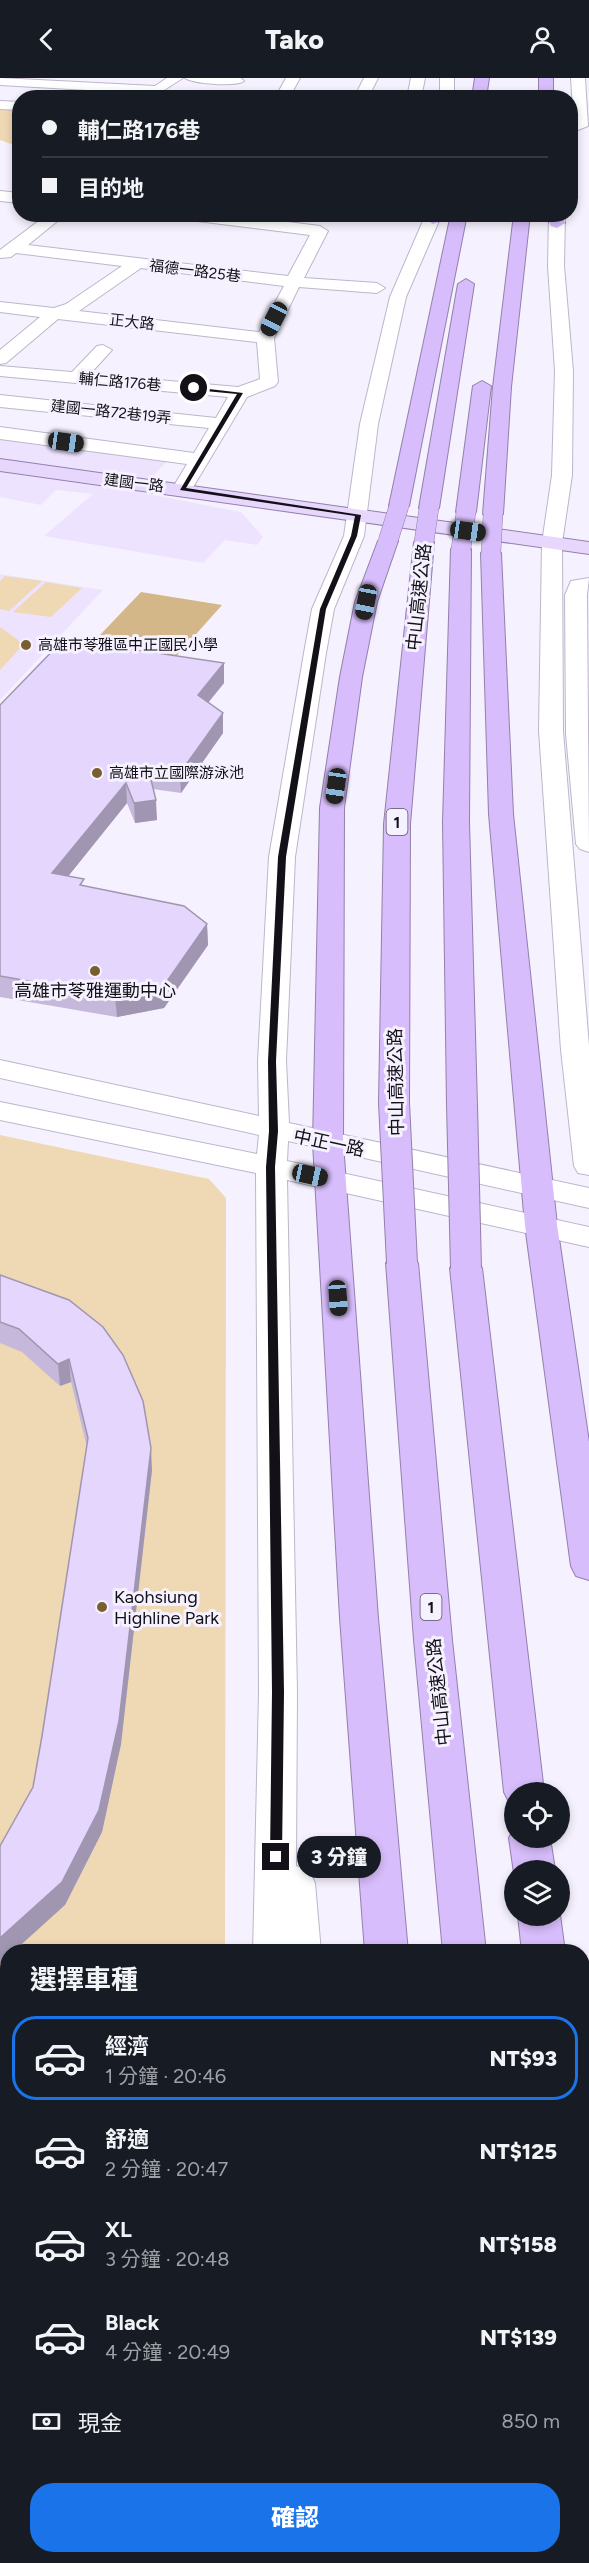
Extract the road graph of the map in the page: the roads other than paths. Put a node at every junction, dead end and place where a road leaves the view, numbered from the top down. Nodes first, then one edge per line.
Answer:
1 (177, 78) edge
2 (192, 78) edge
3 (578, 78) edge
4 (0, 81) edge
5 (49, 81) edge
6 (237, 81) dead end
7 (578, 127) edge
8 (46, 222) edge
9 (246, 222) edge
10 (324, 222) edge
11 (431, 222) edge
12 (457, 222) edge
13 (510, 222) edge
14 (521, 222) edge
15 (556, 222) edge
16 (320, 231) junction
17 (11, 244) edge
18 (0, 258) edge
19 (470, 261) dead end
20 (136, 264) junction
21 (293, 282) junction
22 (377, 288) dead end
23 (0, 307) edge
24 (54, 314) junction
25 (492, 319) dead end
26 (265, 338) junction
27 (103, 350) dead end
28 (0, 359) edge
29 (484, 365) dead end
30 (0, 371) edge
31 (76, 378) junction
32 (240, 393) junction
33 (0, 401) edge
34 (221, 424) junction
35 (0, 433) edge
36 (199, 460) junction
37 (0, 465) edge
38 (182, 489) junction
39 (358, 515) junction
40 (552, 543) junction
41 (589, 548) edge
42 (589, 584) edge
43 (551, 731) junction
44 (584, 735) edge
45 (589, 844) edge
46 (0, 1069) edge
47 (0, 1111) edge
48 (274, 1131) junction
49 (328, 1143) junction
50 (589, 1166) edge
51 (271, 1167) junction
52 (330, 1179) junction
53 (537, 1187) junction
54 (589, 1198) edge
55 (541, 1226) junction
56 (589, 1237) edge
57 (589, 1566) edge
58 (278, 1692) junction
59 (523, 1782) edge
60 (540, 1926) edge
61 (274, 1944) edge
62 (299, 1944) edge
63 (386, 1944) edge
64 (464, 1944) edge
65 (543, 1944) edge

1 - 5 street
2 - 6 street
3 - 7 street
4 - 5 street
8 - 17 street
9 - 16 street
10 - 16 street
11 - 39 street
12 - 49 highway, bridge
13 - 25 highway
14 - 53 highway, bridge
15 - 40 street
16 - 21 street
17 - 18 street
17 - 20 street, 福德一路25巷
19 - 64 highway, 中山高速公路 / 1, bridge
20 - 21 street, 福德一路25巷
20 - 24 street
21 - 22 street, 福德一路25巷
21 - 26 street
23 - 24 street, 正大路
24 - 26 street, 正大路
24 - 28 street
26 - 32 street
27 - 31 street
29 - 59 highway, 中山高速公路, bridge
30 - 31 street, 輔仁路176巷
31 - 32 street, 輔仁路176巷
32 - 34 street
33 - 34 street, 建國一路72巷19弄
34 - 36 street
35 - 36 street
36 - 38 street
37 - 38 main road, 建國一路
38 - 39 main road, 建國一路
39 - 40 main road, 建國一路
39 - 48 street
40 - 41 main road, 建國一路
40 - 43 street
42 - 44 street
43 - 44 street
43 - 50 street
44 - 45 street
46 - 48 street, 中正一路
47 - 51 street, 中正一路
48 - 49 street, 中正一路
48 - 51 street
49 - 52 highway
49 - 53 street, 中正一路
51 - 52 street, 中正一路
51 - 58 street
52 - 55 street, 中正一路
52 - 63 highway
53 - 54 street, 中正一路
53 - 55 highway
55 - 56 street, 中正一路
55 - 57 highway
58 - 61 street
58 - 62 street
60 - 65 highway

